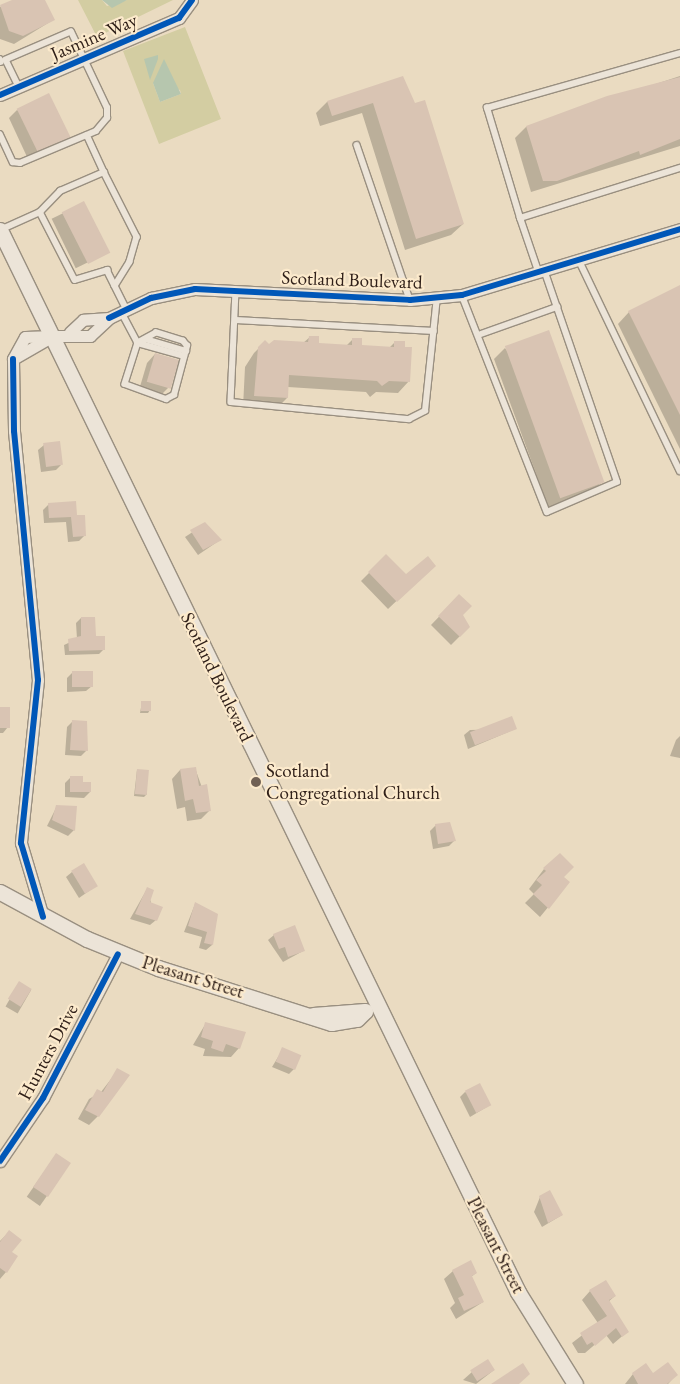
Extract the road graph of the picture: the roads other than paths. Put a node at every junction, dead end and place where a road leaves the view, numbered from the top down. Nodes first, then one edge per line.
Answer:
1 (192, 0) edge
2 (680, 53) edge
3 (85, 57) junction
4 (2, 61) edge
5 (18, 85) junction
6 (0, 94) edge
7 (0, 134) edge
8 (87, 135) junction
9 (357, 145) dead end
10 (680, 168) edge
11 (104, 172) junction
12 (40, 212) junction
13 (520, 218) junction
14 (680, 229) edge
15 (0, 230) edge
16 (579, 260) junction
17 (541, 271) junction
18 (115, 286) junction
19 (236, 291) junction
20 (462, 294) junction
21 (437, 297) junction
22 (410, 300) junction
23 (557, 307) junction
24 (124, 309) junction
25 (109, 318) junction
26 (236, 320) junction
27 (434, 331) junction
28 (70, 332) junction
29 (480, 334) junction
30 (52, 336) junction
31 (145, 339) junction
32 (138, 343) junction
33 (185, 354) junction
34 (680, 471) edge
35 (0, 892) edge
36 (43, 917) junction
37 (118, 954) junction
38 (372, 1009) junction
39 (0, 1160) edge
40 (575, 1384) edge

1 - 3 street, Jasmine Way
2 - 13 lane
3 - 4 lane
3 - 5 street, Jasmine Way
3 - 8 lane
4 - 5 lane
5 - 6 street, Jasmine Way
7 - 8 lane
8 - 11 lane
9 - 22 lane
10 - 13 lane
11 - 12 lane
11 - 18 lane
12 - 15 lane
12 - 18 lane
13 - 17 lane
14 - 16 street, Scotland Boulevard
15 - 30 main road
16 - 17 street, Scotland Boulevard
16 - 34 lane
17 - 20 street, Scotland Boulevard
17 - 23 lane
18 - 24 lane
19 - 22 street, Scotland Boulevard
19 - 24 street, Scotland Boulevard
19 - 26 lane
20 - 21 street, Scotland Boulevard
20 - 29 lane
21 - 22 street, Scotland Boulevard
21 - 27 lane
23 - 29 lane
23 - 29 lane
24 - 25 street, Scotland Boulevard
24 - 32 lane
25 - 28 street, Scotland Boulevard
25 - 28 street, Scotland Boulevard
26 - 27 lane
26 - 27 lane
28 - 30 street, Scotland Boulevard
30 - 36 street
30 - 38 main road, Scotland Boulevard
31 - 32 lane
31 - 33 lane
31 - 33 lane
32 - 33 lane
32 - 33 lane
35 - 36 main road, Pleasant Street
36 - 37 main road, Pleasant Street
37 - 38 main road, Pleasant Street
37 - 39 street, Hunters Drive
38 - 40 main road, Pleasant Street

